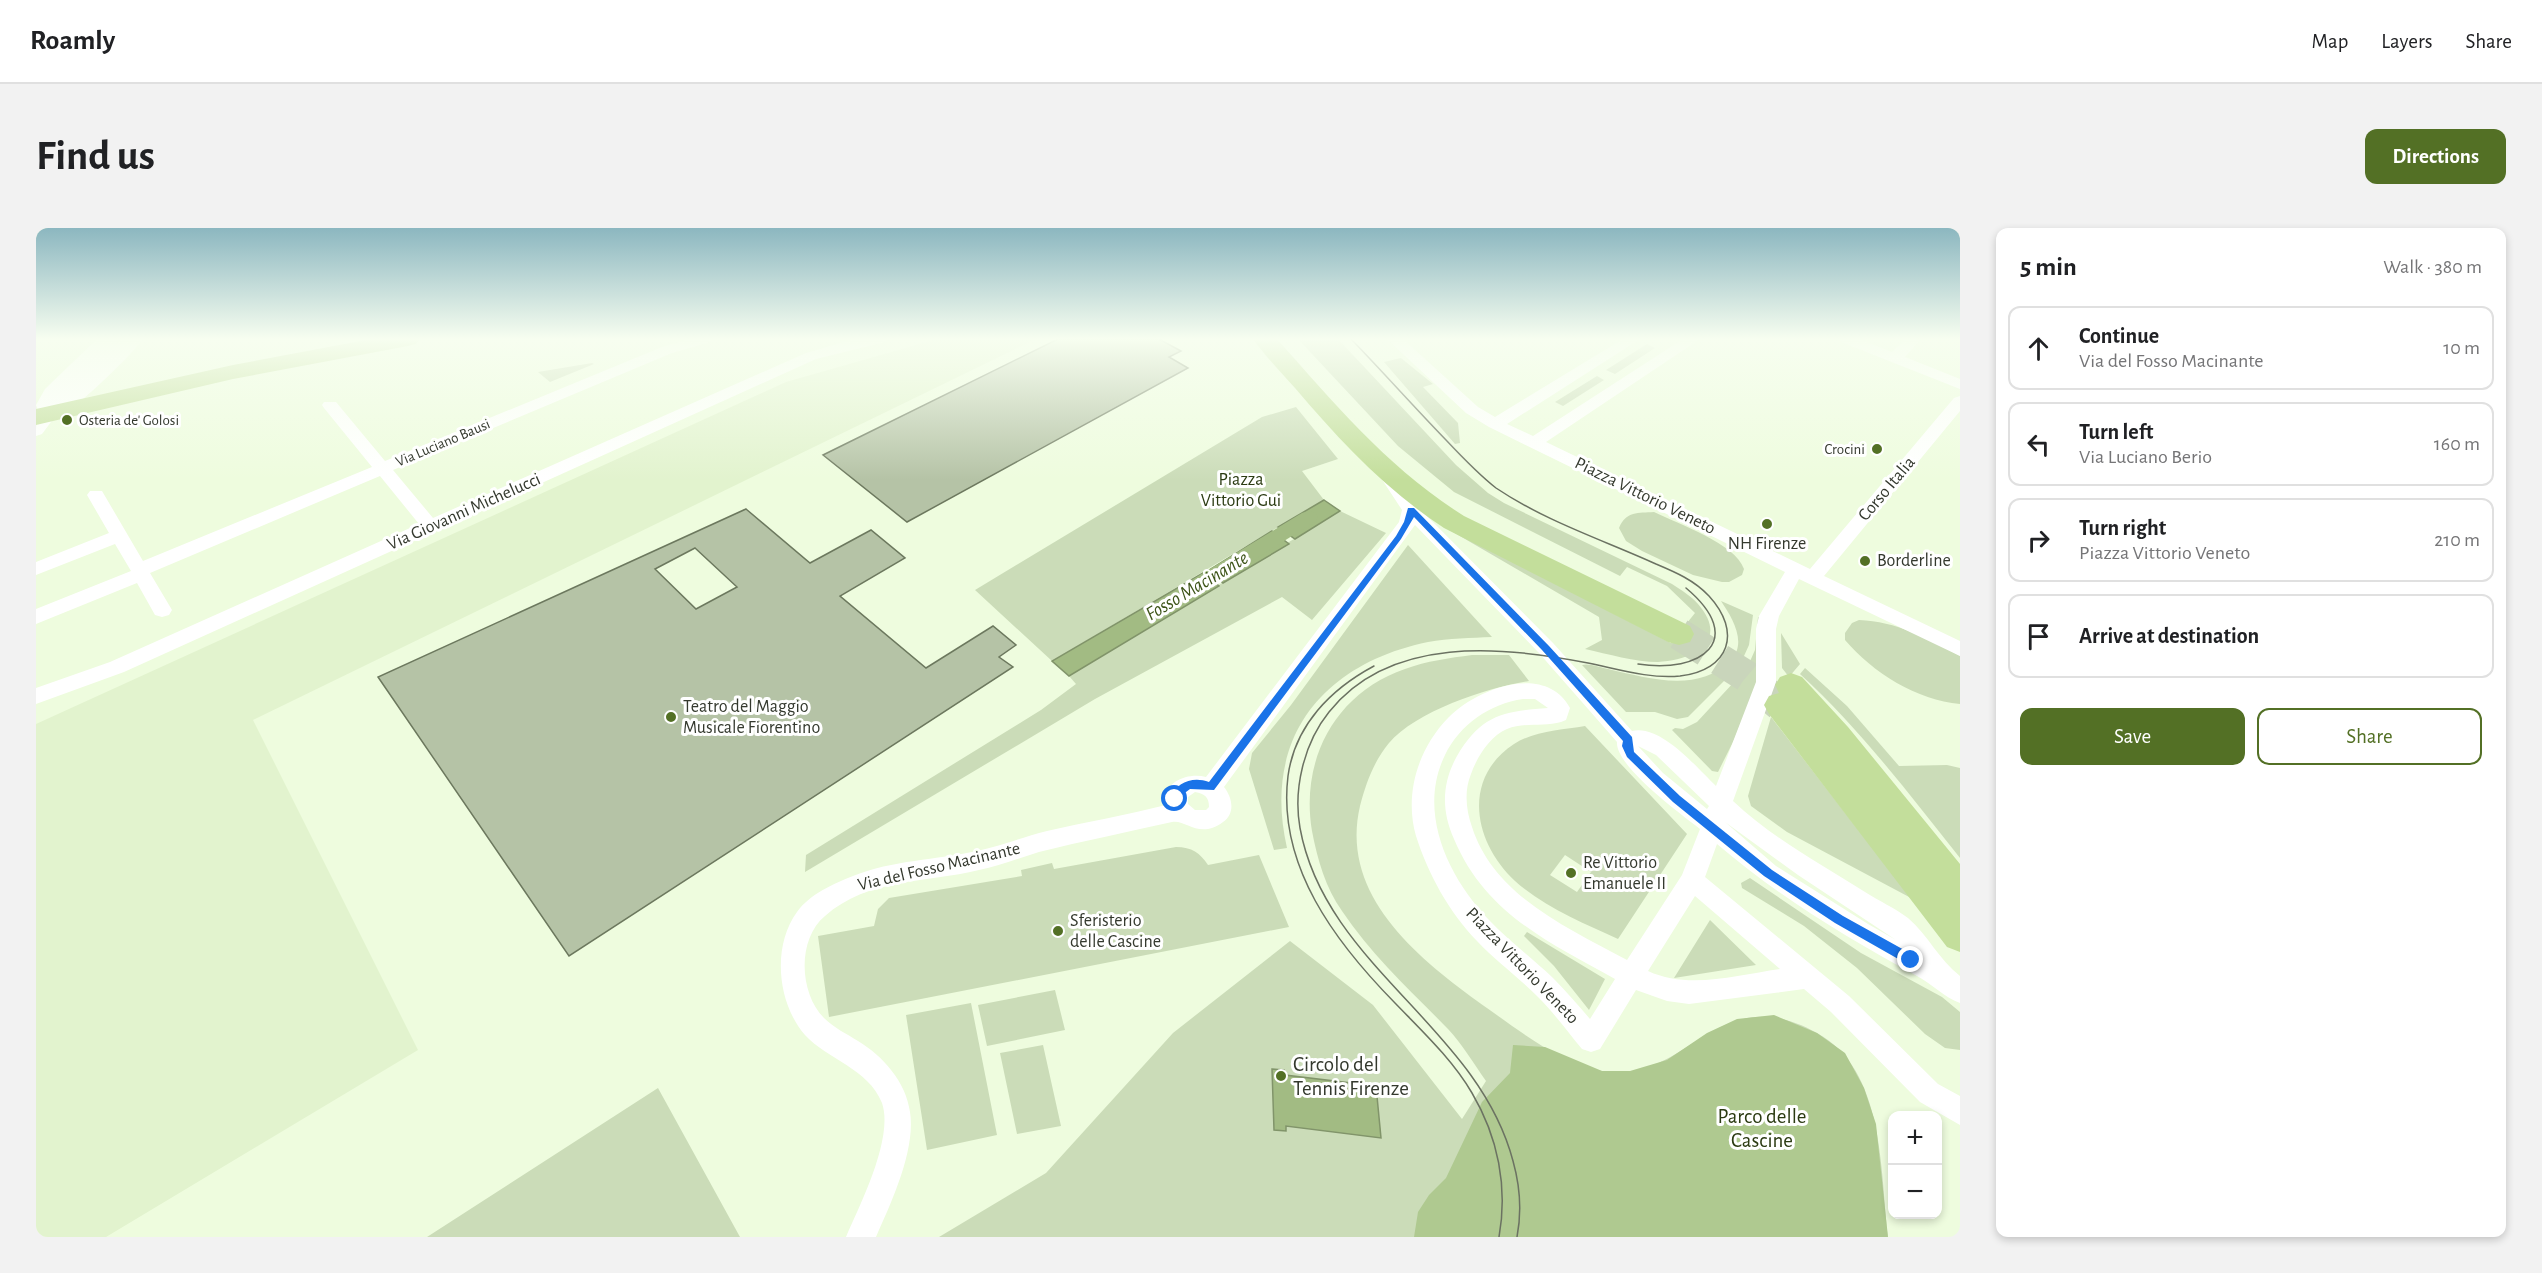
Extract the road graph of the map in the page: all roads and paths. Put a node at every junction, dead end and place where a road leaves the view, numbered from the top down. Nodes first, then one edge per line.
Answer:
1 (61, 386) edge
2 (85, 386) edge
3 (178, 386) edge
4 (580, 386) edge
5 (744, 386) edge
6 (1312, 386) edge
7 (1329, 386) edge
8 (1446, 386) edge
9 (1557, 386) edge
10 (1621, 386) edge
11 (1960, 401) edge
12 (330, 405) dead end
13 (40, 421) edge
14 (1495, 424) junction
15 (1533, 443) junction
16 (382, 468) junction
17 (1400, 473) junction
18 (96, 495) dead end
19 (1411, 510) junction
20 (431, 527) junction
21 (119, 536) junction
22 (36, 569) edge
23 (140, 572) junction
24 (1805, 573) junction
25 (162, 610) dead end
26 (36, 617) edge
27 (1684, 627) tunnel mouth
28 (1960, 649) edge
29 (117, 667) junction
30 (36, 696) edge
31 (36, 711) edge
32 (1628, 740) junction
33 (1211, 788) junction
34 (1720, 804) junction
35 (1180, 811) junction
36 (1711, 827) junction
37 (1692, 880) junction
38 (1960, 891) edge
39 (1960, 935) edge
40 (1632, 974) junction
41 (1809, 977) junction
42 (1951, 983) edge
43 (1960, 1111) edge
44 (861, 1237) edge

1 - 13 street
2 - 13 street
3 - 13 main road
4 - 16 street, Via Luciano Bausi
5 - 20 street, Via Giovanni Michelucci
6 - 17 main road
7 - 17 main road
8 - 14 street, Piazza Vittorio Veneto
9 - 14 street
10 - 15 street
11 - 24 street, Corso Italia
12 - 16 street, Via Luciano Bausi
14 - 15 street, Piazza Vittorio Veneto
15 - 24 street, Piazza Vittorio Veneto
16 - 20 street, Via Luciano Bausi
16 - 23 street, Via Luciano Bausi
17 - 19 street
17 - 27 main road
18 - 21 street
19 - 32 street
19 - 33 street
20 - 29 street, Via Giovanni Michelucci
21 - 22 street
21 - 23 street
23 - 25 street
23 - 26 street, Via Luciano Bausi
24 - 28 street, Piazza Vittorio Veneto
24 - 34 street, Piazza Vittorio Veneto
29 - 30 street, Via Giovanni Michelucci
29 - 31 street, Via Giovanni Michelucci
32 - 34 street
32 - 36 street
33 - 35 street
33 - 35 street
34 - 36 street, Piazza Vittorio Veneto
34 - 42 street
35 - 44 street, Via del Fosso Macinante
36 - 37 street, Piazza Vittorio Veneto
36 - 42 street
37 - 40 street, Piazza Vittorio Veneto
37 - 41 street
38 - 39 main road
40 - 40 street, Piazza Vittorio Veneto
40 - 41 street, Piazza Vittorio Veneto
41 - 43 street

